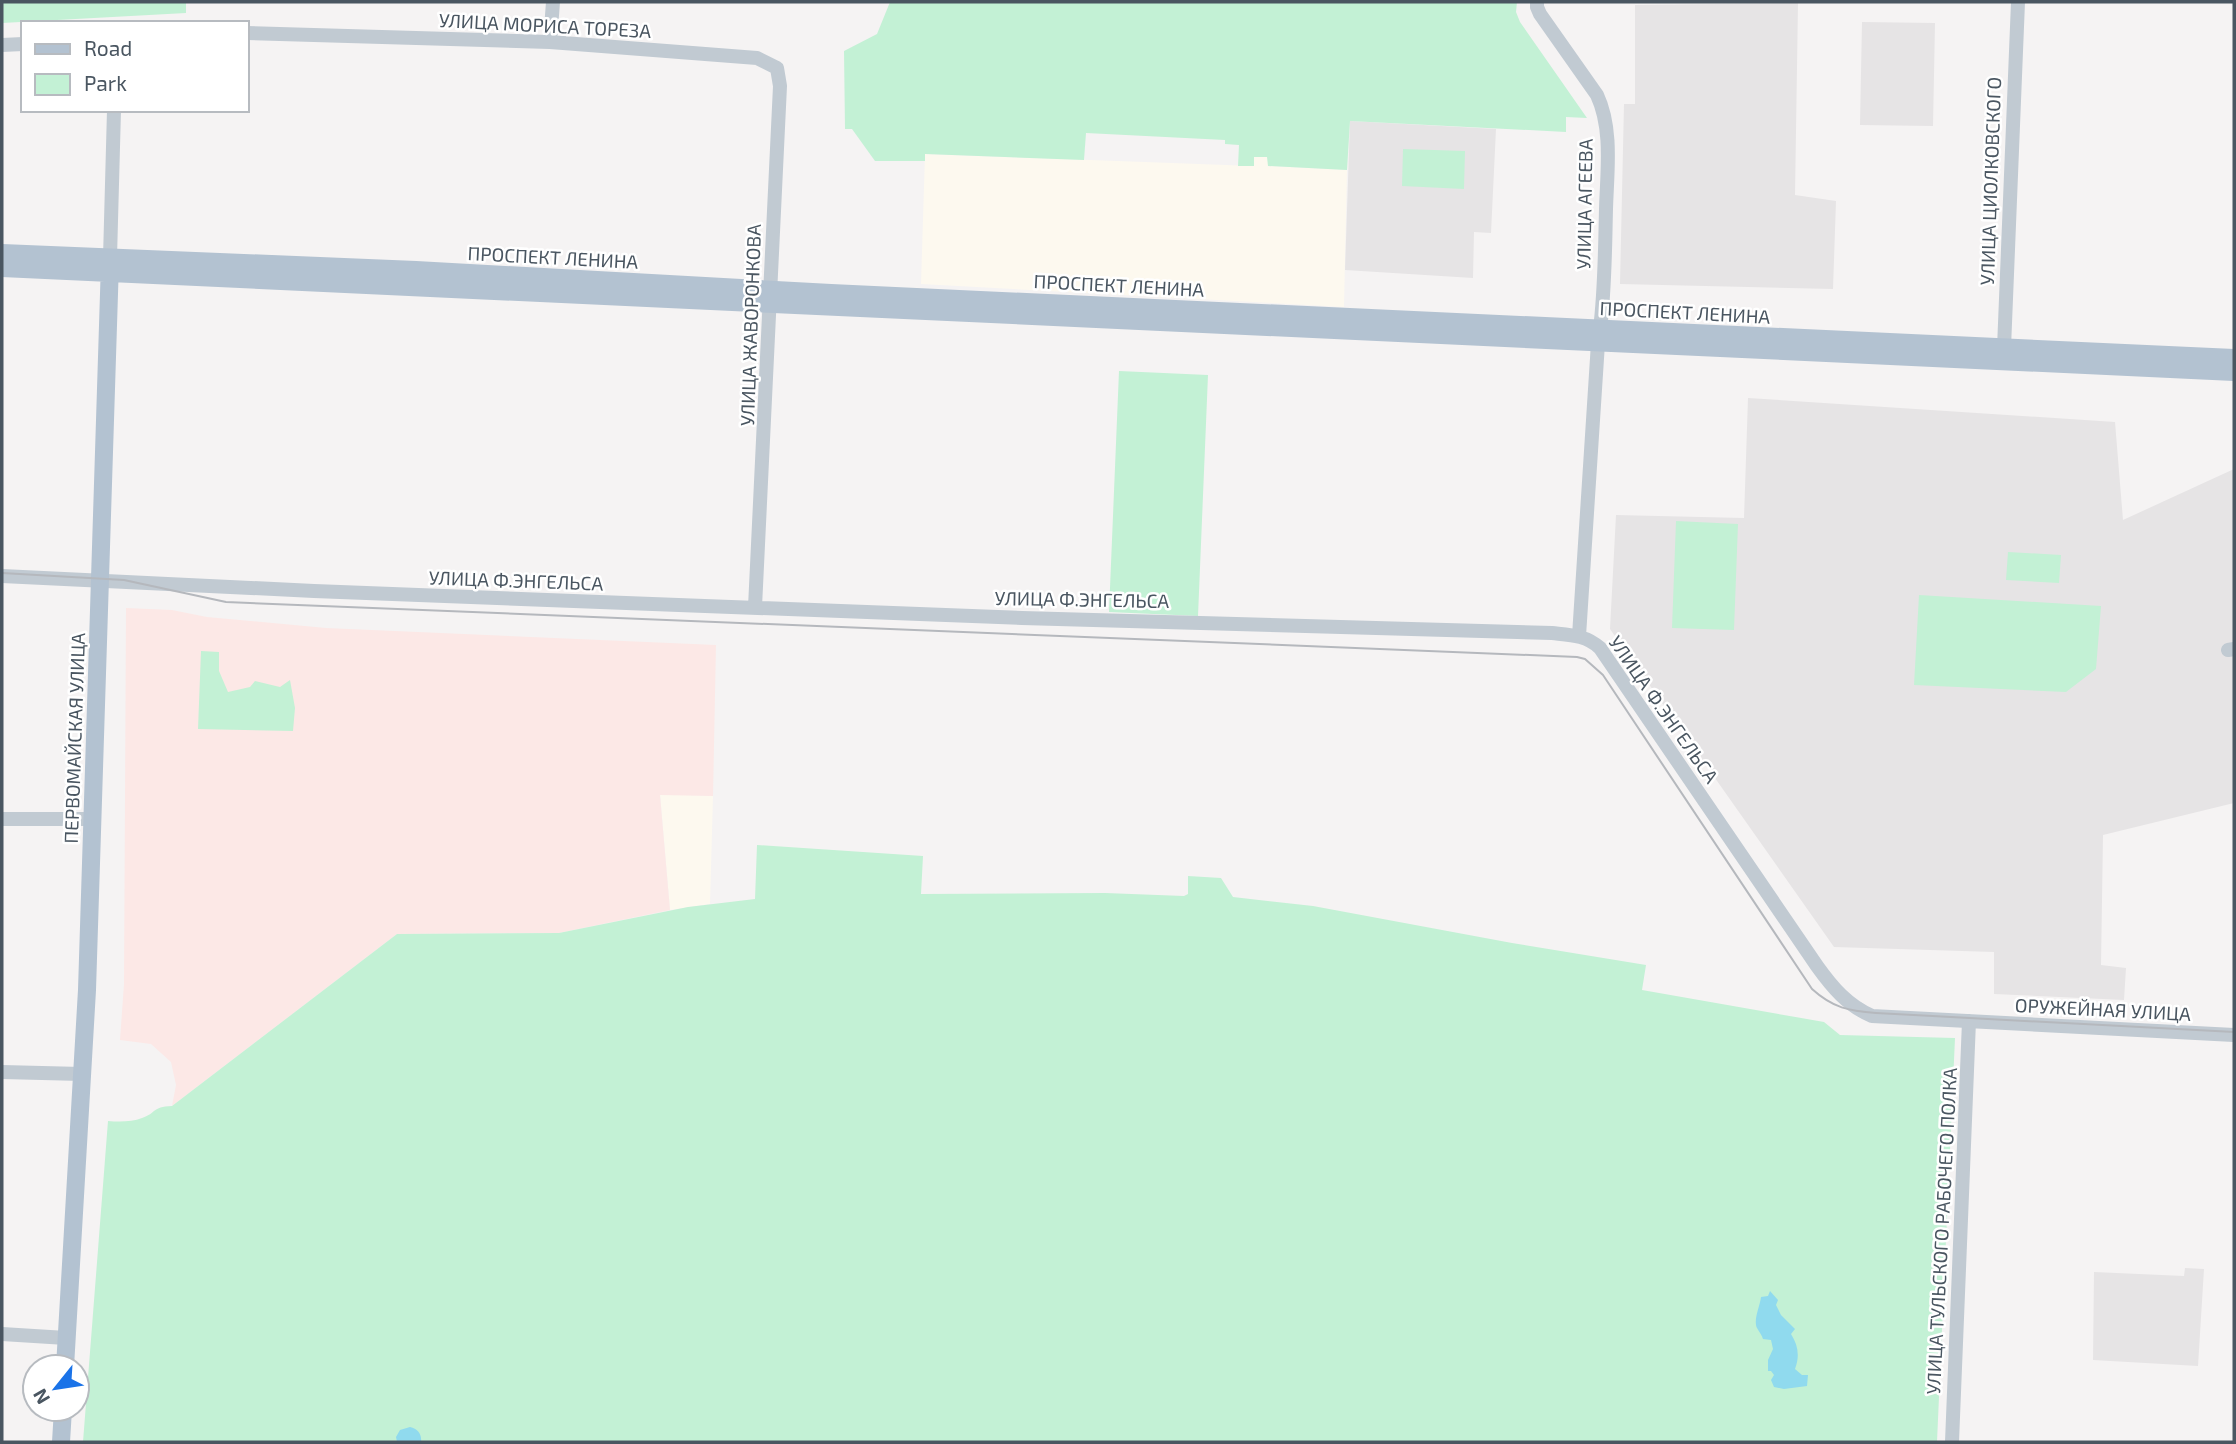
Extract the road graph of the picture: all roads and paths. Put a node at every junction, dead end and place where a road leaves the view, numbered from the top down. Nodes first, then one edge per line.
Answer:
1 (553, 2) edge
2 (1537, 2) edge
3 (2018, 2) edge
4 (248, 33) edge
5 (550, 43) junction
6 (2, 44) edge
7 (21, 44) edge
8 (757, 58) joint
9 (114, 112) edge
10 (2, 253) edge
11 (109, 265) junction
12 (2, 268) edge
13 (771, 297) junction
14 (1599, 336) junction
15 (2004, 355) junction
16 (2234, 358) edge
17 (2234, 372) edge
18 (2, 576) edge
19 (100, 580) junction
20 (755, 607) junction
21 (1579, 636) junction
22 (2, 819) edge
23 (92, 819) junction
24 (1969, 1021) junction
25 (2234, 1035) edge
26 (2, 1072) edge
27 (82, 1074) junction
28 (2, 1334) edge
29 (66, 1338) junction
30 (65, 1353) edge
31 (62, 1423) edge
32 (61, 1442) edge
33 (1952, 1442) edge

1 - 5 street
2 - 14 street, УЛИЦА АГЕЕВА
3 - 15 street, УЛИЦА ЦИОЛКОВСКОГО
4 - 5 street, УЛИЦА МОРИСА ТОРЕЗА
5 - 8 street, УЛИЦА МОРИСА ТОРЕЗА
6 - 7 street
8 - 13 street, УЛИЦА ЖАВОРОНКОВА
9 - 11 street, ПЕРВОМАЙСКАЯ УЛИЦА
10 - 11 main road, ПРОСПЕКТ ЛЕНИНА
11 - 12 main road, ПРОСПЕКТ ЛЕНИНА
11 - 13 main road, ПРОСПЕКТ ЛЕНИНА
11 - 19 main road, ПЕРВОМАЙСКАЯ УЛИЦА
13 - 14 main road, ПРОСПЕКТ ЛЕНИНА
13 - 20 street, УЛИЦА ЖАВОРОНКОВА
14 - 15 main road, ПРОСПЕКТ ЛЕНИНА
14 - 21 street, УЛИЦА АГЕЕВА
15 - 16 main road, ПРОСПЕКТ ЛЕНИНА
15 - 17 main road, ПРОСПЕКТ ЛЕНИНА
18 - 19 street, УЛИЦА Ф.ЭНГЕЛЬСА
19 - 20 street, УЛИЦА Ф.ЭНГЕЛЬСА
19 - 23 main road, ПЕРВОМАЙСКАЯ УЛИЦА
20 - 21 street, УЛИЦА Ф.ЭНГЕЛЬСА
21 - 24 street, УЛИЦА Ф.ЭНГЕЛЬСА
22 - 23 street
23 - 27 main road, ПЕРВОМАЙСКАЯ УЛИЦА
24 - 25 street, ОРУЖЕЙНАЯ УЛИЦА
24 - 33 street, УЛИЦА ТУЛЬСКОГО РАБОЧЕГО ПОЛКА
26 - 27 street
27 - 29 main road, ПЕРВОМАЙСКАЯ УЛИЦА
28 - 29 street
29 - 30 main road, ПЕРВОМАЙСКАЯ УЛИЦА
31 - 32 main road

